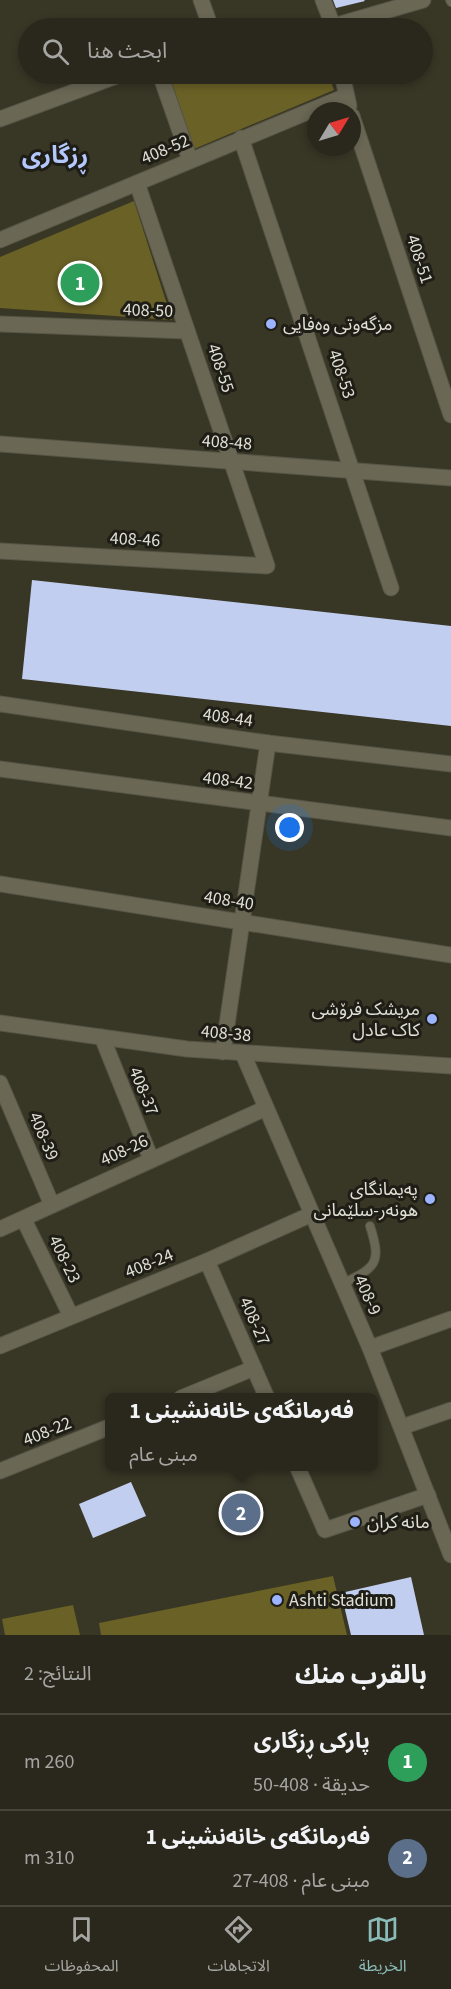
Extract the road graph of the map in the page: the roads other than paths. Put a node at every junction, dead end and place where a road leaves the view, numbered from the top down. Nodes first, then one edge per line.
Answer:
1 (201, 0) edge
2 (323, 0) edge
3 (423, 0) edge
4 (207, 18) edge
5 (330, 18) edge
6 (366, 18) edge
7 (95, 84) edge
8 (163, 84) edge
9 (344, 84) edge
10 (348, 102) edge
11 (307, 117) edge
12 (0, 119) edge
13 (241, 138) junction
14 (361, 143) edge
15 (190, 160) junction
16 (137, 183) junction
17 (0, 240) edge
18 (0, 324) edge
19 (187, 331) junction
20 (451, 415) edge
21 (0, 444) edge
22 (232, 462) junction
23 (354, 471) junction
24 (451, 478) edge
25 (0, 550) edge
26 (267, 566) joint
27 (391, 588) dead end
28 (0, 704) edge
29 (268, 742) junction
30 (451, 764) edge
31 (0, 770) edge
32 (258, 803) junction
33 (451, 828) edge
34 (0, 884) edge
35 (242, 922) junction
36 (451, 955) edge
37 (0, 1023) edge
38 (102, 1037) junction
39 (223, 1052) junction
40 (243, 1054) junction
41 (451, 1066) edge
42 (0, 1083) edge
43 (266, 1108) junction
44 (151, 1159) junction
45 (51, 1205) junction
46 (312, 1214) junction
47 (24, 1220) junction
48 (370, 1226) dead end
49 (0, 1229) edge
50 (207, 1261) junction
51 (342, 1284) junction
52 (71, 1316) junction
53 (451, 1319) edge
54 (0, 1346) edge
55 (370, 1348) junction
56 (254, 1368) junction
57 (193, 1393) edge
58 (265, 1393) edge
59 (451, 1410) edge
60 (402, 1427) junction
61 (105, 1429) edge
62 (0, 1471) edge
63 (299, 1471) edge
64 (428, 1495) junction
65 (446, 1529) edge
66 (451, 1555) edge

1 - 4 street
2 - 5 street
3 - 6 street
7 - 12 street
8 - 15 street
9 - 10 street
11 - 13 street, 408-52
13 - 15 street, 408-52
13 - 23 street, 408-53
14 - 20 street, 408-51
15 - 16 street, 408-52
16 - 17 street, 408-52
16 - 19 street, 408-55
18 - 19 street, 408-50
19 - 22 street, 408-55
21 - 22 street, 408-48
22 - 23 street, 408-48
22 - 26 street, 408-55
23 - 24 street, 408-48
23 - 27 street, 408-53
25 - 26 street, 408-46
28 - 29 street, 408-44
29 - 30 street, 408-44
29 - 32 street
31 - 32 street, 408-42
32 - 33 street, 408-42
32 - 35 street
34 - 35 street, 408-40
35 - 36 street, 408-40
35 - 39 street
37 - 38 street, 408-38
38 - 39 street, 408-38
38 - 44 street, 408-37
39 - 40 street, 408-38
40 - 41 street, 408-38
40 - 43 street, 408-9
42 - 45 street, 408-39
43 - 44 street, 408-26
43 - 46 street, 408-9
44 - 45 street, 408-26
45 - 47 street, 408-26
46 - 50 street, 408-24
46 - 51 street, 408-9
47 - 49 street, 408-26
47 - 52 street, 408-23
48 - 51 lane
50 - 52 street, 408-24
50 - 56 street, 408-27
51 - 55 street, 408-9
52 - 54 street, 408-24
53 - 55 street
55 - 60 street, 408-9
56 - 57 street
56 - 58 street, 408-27
59 - 60 street
60 - 64 street, 408-9
61 - 62 street, 408-22
63 - 64 street
64 - 65 street, 408-9
65 - 66 street, 408-9

